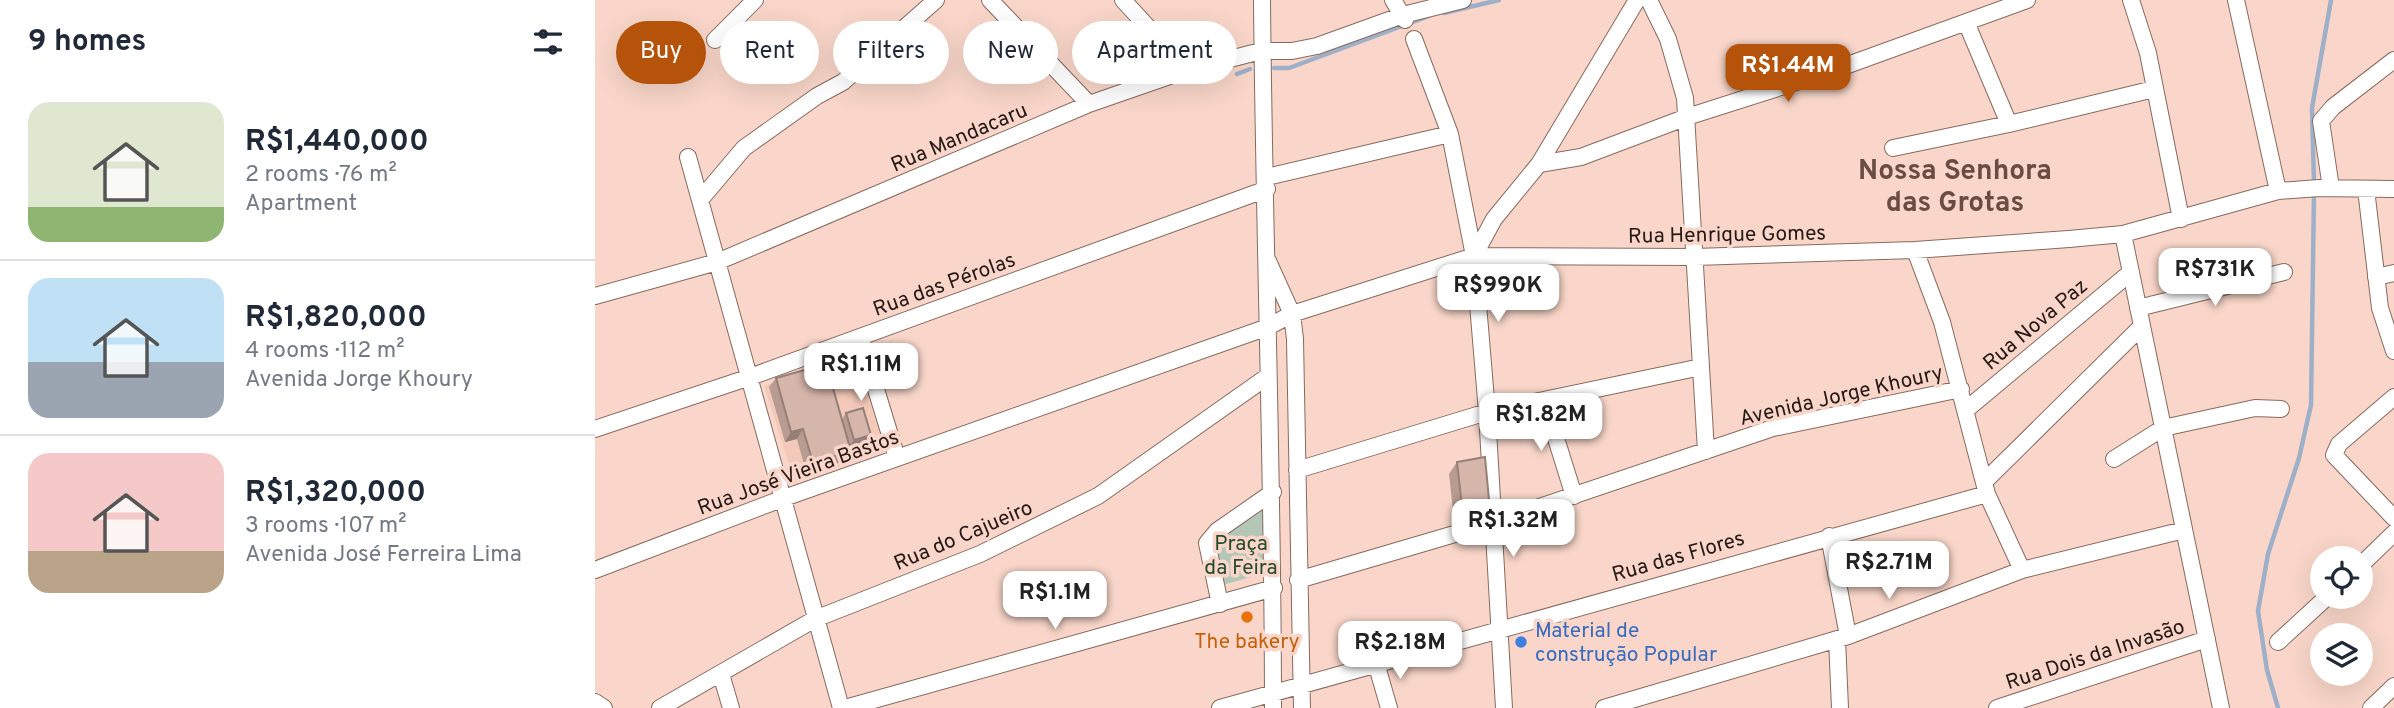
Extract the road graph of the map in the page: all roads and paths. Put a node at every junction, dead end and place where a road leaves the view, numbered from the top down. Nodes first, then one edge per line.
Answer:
1 (755, 0) edge
2 (936, 0) edge
3 (990, 0) edge
4 (1123, 0) edge
5 (1262, 0) edge
6 (1394, 0) edge
7 (1463, 0) edge
8 (1637, 0) edge
9 (1649, 0) edge
10 (2027, 0) edge
11 (2131, 0) edge
12 (2236, 0) edge
13 (1404, 18) junction
14 (1142, 21) edge
15 (1966, 22) junction
16 (715, 40) dead end
17 (1413, 40) dead end
18 (1261, 51) junction
19 (1237, 57) edge
20 (2394, 60) edge
21 (1145, 84) edge
22 (2154, 89) junction
23 (1089, 104) junction
24 (1687, 117) junction
25 (2009, 124) junction
26 (1450, 134) junction
27 (1893, 148) dead end
28 (688, 157) dead end
29 (1539, 164) junction
30 (1267, 183) junction
31 (2325, 188) junction
32 (2366, 189) junction
33 (2394, 189) edge
34 (2283, 190) junction
35 (700, 200) junction
36 (2181, 219) junction
37 (2123, 234) junction
38 (1915, 250) junction
39 (1265, 256) junction
40 (1474, 256) junction
41 (1695, 257) junction
42 (717, 262) junction
43 (2131, 272) junction
44 (2284, 272) dead end
45 (2394, 273) edge
46 (2376, 277) junction
47 (595, 296) edge
48 (2138, 308) junction
49 (1293, 314) junction
50 (2142, 326) junction
51 (1268, 327) junction
52 (860, 337) junction
53 (2394, 351) edge
54 (1701, 367) junction
55 (1268, 376) junction
56 (750, 377) junction
57 (1961, 388) junction
58 (2394, 397) edge
59 (1544, 400) junction
60 (1967, 409) junction
61 (2281, 409) dead end
62 (1487, 412) junction
63 (2163, 428) junction
64 (595, 429) edge
65 (1706, 451) junction
66 (897, 458) junction
67 (2114, 458) dead end
68 (1297, 470) junction
69 (1985, 488) junction
70 (1273, 492) junction
71 (1574, 496) junction
72 (784, 498) junction
73 (2394, 518) edge
74 (1492, 523) junction
75 (2184, 530) junction
76 (2394, 533) edge
77 (1829, 536) junction
78 (2373, 553) edge
79 (595, 570) edge
80 (2022, 570) junction
81 (1299, 580) junction
82 (1274, 587) junction
83 (1220, 604) junction
84 (2314, 609) edge
85 (815, 619) junction
86 (1499, 628) junction
87 (1843, 638) junction
88 (2207, 639) junction
89 (2278, 642) dead end
90 (1376, 663) junction
91 (721, 674) junction
92 (1302, 683) junction
93 (2394, 686) edge
94 (1273, 700) edge
95 (595, 702) edge
96 (2006, 707) edge
97 (604, 708) edge
98 (660, 708) edge
99 (731, 708) edge
100 (843, 708) edge
101 (1220, 708) edge
102 (1302, 708) edge
103 (1389, 708) edge
104 (1503, 708) edge
105 (1604, 708) edge
106 (1840, 708) edge
107 (2221, 708) edge
108 (2371, 708) edge

1 - 16 street
2 - 35 street
3 - 23 street
4 - 14 street
5 - 18 street
6 - 13 street
7 - 13 street, Rua Mandacaru
8 - 29 street
9 - 24 street
10 - 15 street
11 - 22 street
12 - 34 street
13 - 18 street, Rua Mandacaru
15 - 24 street
15 - 25 street
17 - 26 street
18 - 19 street, Rua Mandacaru
18 - 30 street
20 - 31 street
21 - 23 street, Rua Mandacaru
22 - 25 street
22 - 36 street
23 - 42 street, Rua Mandacaru
24 - 29 street
24 - 41 street
25 - 27 street
26 - 30 street, Rua das Pérolas
26 - 40 street
28 - 35 street
29 - 40 street
30 - 39 street
30 - 52 street, Rua das Pérolas
31 - 32 street, Rua Henrique Gomes
31 - 34 street, Rua Henrique Gomes
32 - 33 street, Rua Henrique Gomes
32 - 46 street
34 - 36 street, Rua Henrique Gomes
35 - 42 street
36 - 37 street, Rua Henrique Gomes
37 - 38 street, Rua Henrique Gomes
37 - 43 street
38 - 41 street, Rua Henrique Gomes
38 - 57 street
39 - 49 street
39 - 51 street
40 - 41 street, Rua Henrique Gomes
40 - 49 street, Rua Henrique Gomes
40 - 62 street
41 - 54 street
42 - 47 street, Rua Mandacaru
42 - 56 street
43 - 48 street
43 - 60 street, Rua Nova Paz
44 - 48 street
45 - 46 street
46 - 53 street
48 - 50 street
49 - 51 street, Rua José Vieira Bastos
49 - 68 street
50 - 63 street
50 - 69 street, Rua das Flores
51 - 55 street
51 - 66 street, Rua José Vieira Bastos
52 - 56 street, Rua das Pérolas
52 - 66 street
54 - 59 street
54 - 65 street
55 - 70 street
55 - 85 street, Rua do Cajueiro
56 - 64 street, Rua das Pérolas
56 - 72 street
57 - 60 street
57 - 65 street, Avenida Jorge Khoury
58 - 73 street
59 - 62 street
59 - 71 street
60 - 69 street
61 - 63 street
62 - 68 street
62 - 74 street
63 - 67 street
63 - 75 street
65 - 71 street, Avenida Jorge Khoury
66 - 72 street, Rua José Vieira Bastos
68 - 81 street
69 - 77 street, Rua das Flores
69 - 80 street
70 - 82 street
70 - 83 street
71 - 74 street, Avenida Jorge Khoury
72 - 79 street, Rua José Vieira Bastos
72 - 85 street
74 - 81 street, Avenida Jorge Khoury
74 - 86 street
75 - 80 street
75 - 88 street
76 - 78 street
77 - 86 street, Rua das Flores
77 - 87 street
80 - 87 street
81 - 92 street
82 - 83 street
82 - 94 street
83 - 100 street
84 - 89 street
85 - 91 street, Rua do Cajueiro
85 - 100 street
86 - 90 street, Rua das Flores
86 - 104 street
87 - 105 street
87 - 106 street
88 - 96 street, Rua Dois da Invasão
88 - 107 street
90 - 92 street, Rua das Flores
90 - 103 street
91 - 98 street, Rua do Cajueiro
91 - 99 street
92 - 94 street, Rua das Flores
92 - 102 street
93 - 108 street
94 - 101 street, Rua das Flores
95 - 97 street

